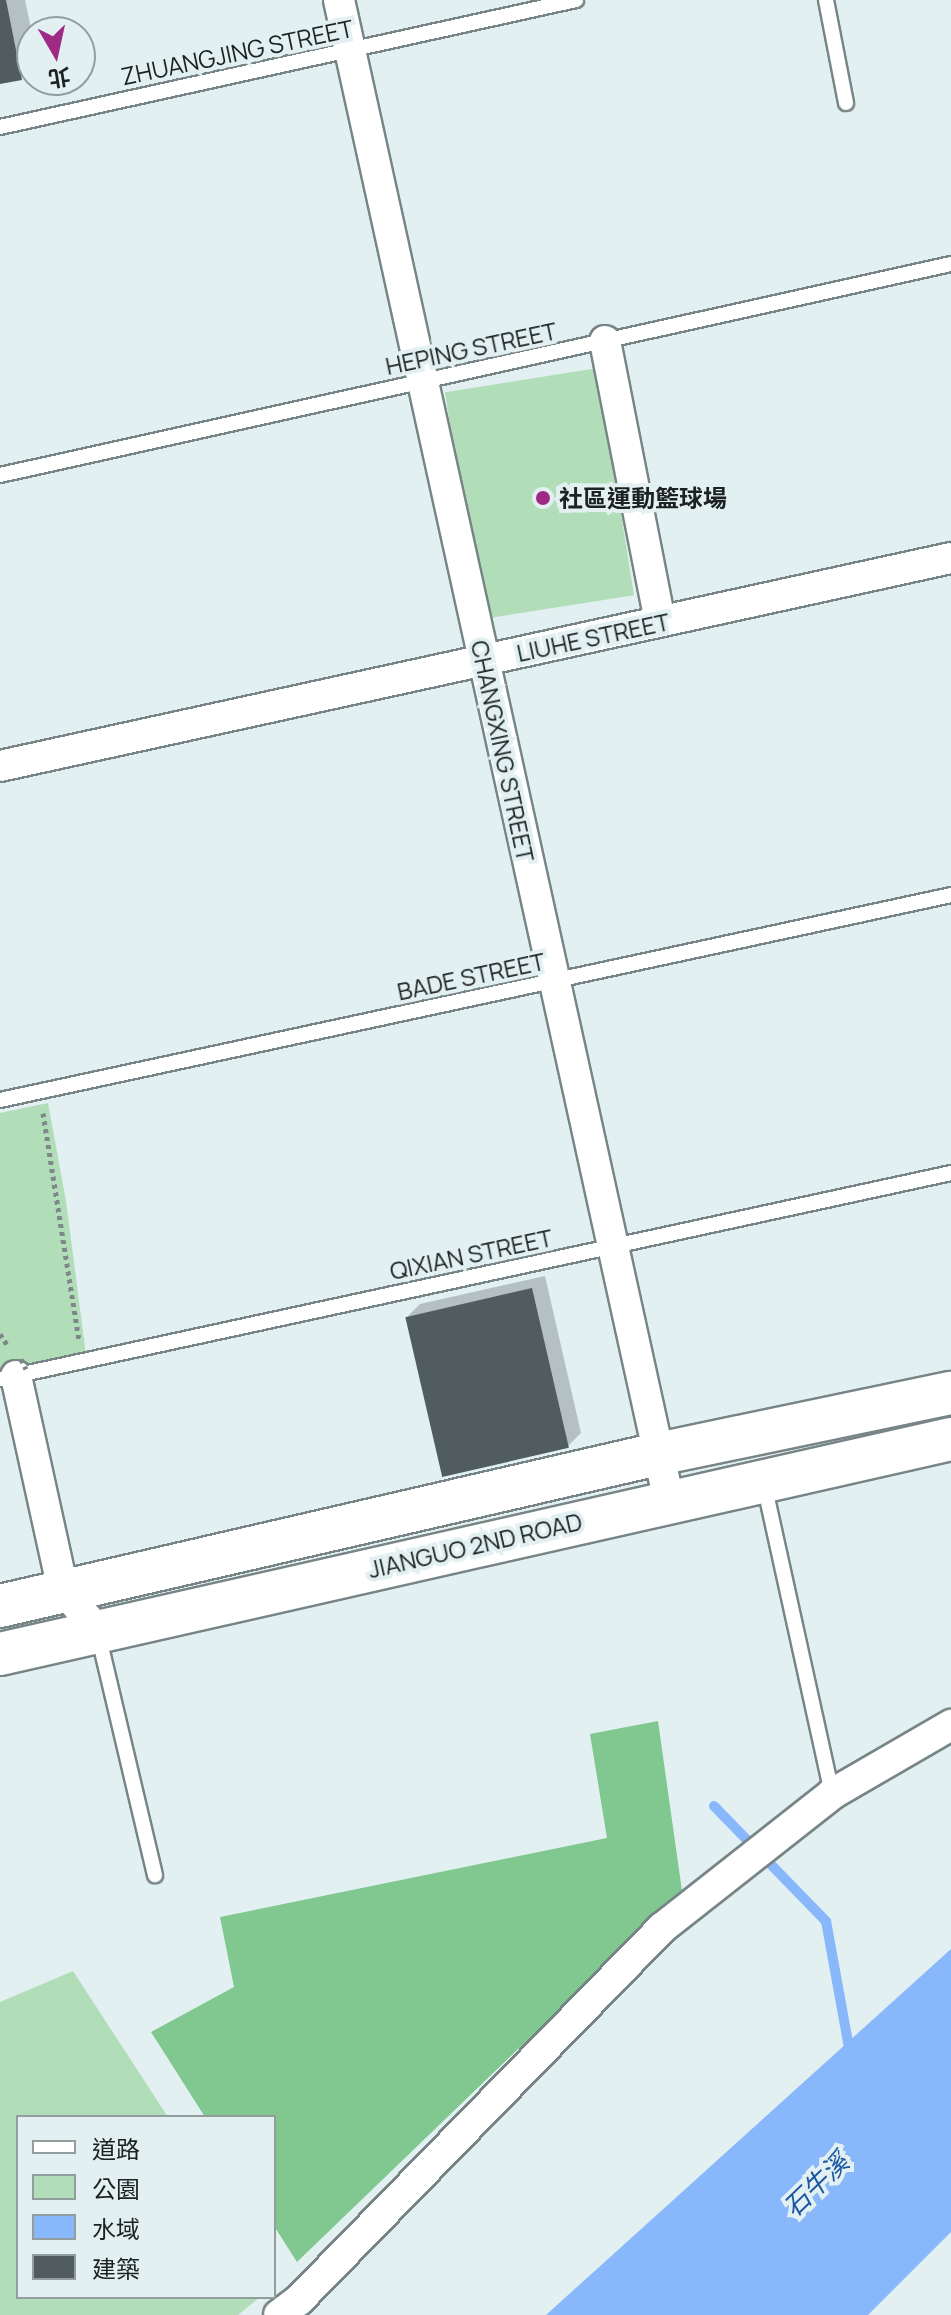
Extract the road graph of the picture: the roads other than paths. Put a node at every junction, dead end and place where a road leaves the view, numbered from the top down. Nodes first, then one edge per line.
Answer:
1 (339, 0) edge
2 (576, 0) edge
3 (826, 0) edge
4 (350, 50) junction
5 (846, 103) dead end
6 (0, 127) edge
7 (951, 264) edge
8 (605, 341) junction
9 (423, 381) junction
10 (0, 475) edge
11 (951, 558) edge
12 (660, 622) junction
13 (484, 661) junction
14 (0, 766) edge
15 (951, 895) edge
16 (554, 981) junction
17 (0, 1100) edge
18 (951, 1173) edge
19 (612, 1246) junction
20 (16, 1371) edge
21 (951, 1393) edge
22 (951, 1439) edge
23 (658, 1454) junction
24 (763, 1480) junction
25 (669, 1501) junction
26 (63, 1589) junction
27 (0, 1606) edge
28 (97, 1630) junction
29 (0, 1654) edge
30 (951, 1725) edge
31 (832, 1794) junction
32 (155, 1875) dead end
33 (279, 2315) edge

1 - 4 street, CHANGXING STREET
2 - 4 lane, ZHUANGJING STREET
3 - 5 lane
4 - 6 lane, ZHUANGJING STREET
4 - 9 street, CHANGXING STREET
7 - 8 lane, HEPING STREET
8 - 9 lane, HEPING STREET
8 - 12 street
9 - 10 lane, HEPING STREET
9 - 13 street, CHANGXING STREET
11 - 12 street, LIUHE STREET
12 - 13 street, LIUHE STREET
13 - 14 street, LIUHE STREET
13 - 16 street, CHANGXING STREET
15 - 16 lane, BADE STREET
16 - 17 lane, BADE STREET
16 - 19 street, CHANGXING STREET
18 - 19 lane, QIXIAN STREET
19 - 20 lane, QIXIAN STREET
19 - 23 street, CHANGXING STREET
20 - 26 street
21 - 23 street, JIANGUO 2ND ROAD
22 - 24 street, JIANGUO 2ND ROAD
23 - 25 street, CHANGXING STREET
23 - 26 street, JIANGUO 2ND ROAD
24 - 25 street, JIANGUO 2ND ROAD
24 - 31 lane
25 - 28 street, JIANGUO 2ND ROAD
26 - 27 street, JIANGUO 2ND ROAD
26 - 28 street
28 - 29 street, JIANGUO 2ND ROAD
28 - 32 lane
30 - 31 street
31 - 33 street

